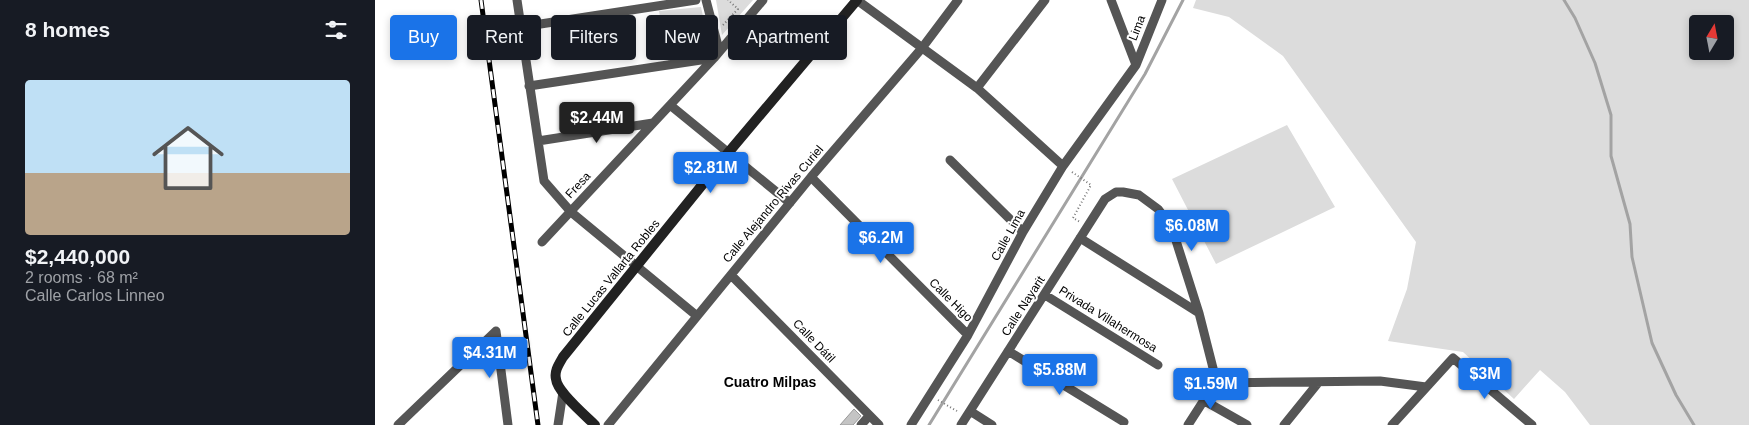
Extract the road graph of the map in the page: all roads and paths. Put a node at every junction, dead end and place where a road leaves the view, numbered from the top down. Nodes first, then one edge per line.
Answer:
1 (517, 0) edge
2 (696, 0) edge
3 (706, 0) edge
4 (728, 0) edge
5 (763, 0) edge
6 (857, 0) edge
7 (958, 0) edge
8 (1045, 0) edge
9 (1111, 0) edge
10 (1162, 0) edge
11 (519, 15) edge
12 (710, 15) edge
13 (541, 25) edge
14 (718, 31) edge
15 (922, 48) junction
16 (718, 53) edge
17 (525, 60) edge
18 (682, 60) edge
19 (711, 60) edge
20 (1136, 64) junction
21 (529, 86) junction
22 (977, 88) junction
23 (670, 105) junction
24 (653, 123) junction
25 (538, 142) junction
26 (728, 153) junction
27 (950, 160) dead end
28 (1063, 166) junction
29 (811, 177) junction
30 (790, 203) junction
31 (571, 212) junction
32 (1088, 227) junction
33 (1023, 232) junction
34 (1081, 238) junction
35 (542, 242) dead end
36 (636, 266) junction
37 (731, 275) junction
38 (1045, 295) junction
39 (1199, 312) junction
40 (697, 316) junction
41 (968, 335) junction
42 (1008, 351) junction
43 (1159, 365) dead end
44 (1215, 383) junction
45 (1318, 383) junction
46 (1425, 387) junction
47 (563, 392) junction
48 (929, 395) junction
49 (1203, 400) junction
50 (968, 414) junction
51 (869, 416) junction
52 (1124, 422) dead end
53 (1527, 424) edge
54 (399, 425) edge
55 (508, 425) edge
56 (558, 425) edge
57 (595, 425) edge
58 (608, 425) edge
59 (861, 425) edge
60 (879, 425) edge
61 (911, 425) edge
62 (961, 425) edge
63 (992, 425) edge
64 (1188, 425) edge
65 (1247, 425) edge
66 (1284, 425) edge
67 (1393, 425) edge

1 - 11 street
2 - 13 street
3 - 12 street
4 - 14 path
5 - 16 street, Fresa
6 - 15 street
6 - 26 street, Calle Lucas Vallarta Robles
7 - 15 street, Calle Alejandro Rivas Curiel
8 - 22 street
9 - 20 street
10 - 20 street, Lima
15 - 22 street
15 - 29 street, Calle Alejandro Rivas Curiel
17 - 21 street
18 - 21 street
19 - 23 street, Fresa
20 - 28 street, Calle Lima
21 - 25 street
22 - 28 street
23 - 24 street, Fresa
23 - 26 street
24 - 25 street
24 - 31 street, Fresa
25 - 31 street
26 - 30 street
26 - 36 street, Calle Lucas Vallarta Robles
27 - 33 street
28 - 32 path
28 - 33 street, Calle Lima
29 - 30 street, Calle Alejandro Rivas Curiel
29 - 41 street, Calle Higo
30 - 37 street, Calle Alejandro Rivas Curiel
31 - 35 street, Fresa
31 - 36 street
32 - 34 street, Calle Nayarit
32 - 39 street, Calle Nayarit
33 - 41 street, Calle Lima
34 - 38 street, Calle Nayarit
34 - 39 street
36 - 40 street
36 - 47 street, Calle Lucas Vallarta Robles
37 - 40 street, Calle Alejandro Rivas Curiel
37 - 51 street, Calle Dátil
38 - 42 street, Calle Nayarit
38 - 43 street, Privada Villahermosa
39 - 44 street
40 - 58 street, Calle Alejandro Rivas Curiel
41 - 48 street, Calle Lima
42 - 50 street, Calle Nayarit
42 - 52 street
44 - 45 street
44 - 49 street
45 - 46 street
45 - 66 street
46 - 53 street
46 - 67 street
47 - 56 street
47 - 57 street
48 - 50 path
48 - 61 street, Calle Lima
49 - 64 street
49 - 65 street
50 - 62 street, Calle Nayarit
50 - 63 street
51 - 59 street
51 - 60 street, Calle Dátil
54 - 55 street

